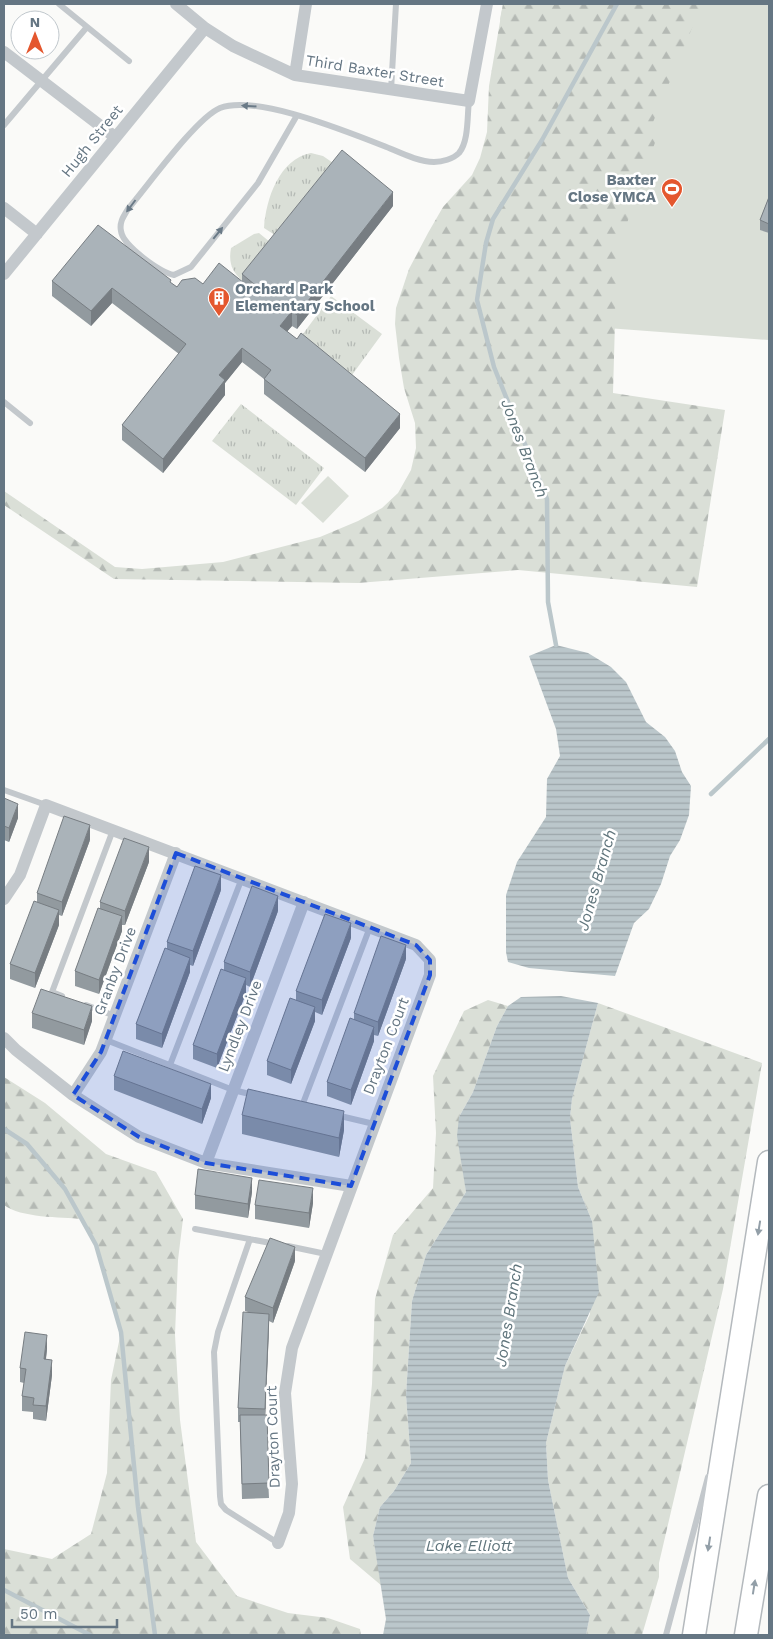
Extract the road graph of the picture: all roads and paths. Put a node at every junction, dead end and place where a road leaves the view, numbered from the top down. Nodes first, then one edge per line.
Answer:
1 (59, 4) edge
2 (176, 4) edge
3 (306, 4) edge
4 (396, 4) edge
5 (487, 4) edge
6 (87, 27) junction
7 (205, 28) junction
8 (4, 52) edge
9 (129, 61) dead end
10 (295, 75) junction
11 (40, 80) junction
12 (391, 90) junction
13 (469, 101) junction
14 (296, 116) junction
15 (4, 125) edge
16 (116, 137) junction
17 (4, 208) edge
18 (37, 234) junction
19 (4, 274) edge
20 (4, 402) edge
21 (30, 423) dead end
22 (4, 790) edge
23 (46, 805) junction
24 (113, 829) junction
25 (176, 853) junction
26 (242, 878) junction
27 (4, 899) edge
28 (304, 902) junction
29 (370, 927) junction
30 (70, 999) edge
31 (79, 1002) edge
32 (115, 1016) junction
33 (4, 1038) edge
34 (106, 1040) junction
35 (170, 1065) junction
36 (233, 1090) junction
37 (73, 1095) junction
38 (259, 1096) edge
39 (293, 1104) edge
40 (302, 1106) junction
41 (311, 1108) edge
42 (329, 1113) edge
43 (374, 1124) junction
44 (206, 1162) junction
45 (769, 1162) edge
46 (351, 1186) junction
47 (195, 1229) dead end
48 (250, 1239) junction
49 (326, 1254) junction
50 (732, 1399) junction
51 (715, 1454) dead end
52 (710, 1473) dead end
53 (769, 1496) edge
54 (278, 1543) joint
55 (666, 1635) edge
56 (694, 1635) edge
57 (746, 1635) edge

1 - 6 lane
2 - 7 street, Third Baxter Street
3 - 10 street
4 - 12 lane
5 - 13 street
6 - 9 lane
6 - 11 lane
7 - 10 street, Third Baxter Street
7 - 16 street, Hugh Street
8 - 11 street
10 - 12 street, Third Baxter Street
11 - 15 lane
11 - 16 street
12 - 13 street, Third Baxter Street
13 - 14 lane
14 -> 14 lane
16 - 18 street, Hugh Street
17 - 18 street
18 - 19 street, Hugh Street
20 - 21 lane
22 - 23 lane
23 - 24 street, Drayton Court
23 - 27 street
24 - 25 street, Drayton Court
24 - 30 lane
25 - 26 street, Drayton Court
25 - 32 street, Granby Drive
26 - 28 street, Drayton Court
26 - 35 lane
28 - 29 street, Drayton Court
28 - 36 street, Lyndley Drive
29 - 40 lane
29 - 43 street, Drayton Court
31 - 32 lane
32 - 34 street, Granby Drive
33 - 37 street
34 - 35 lane
34 - 37 street, Granby Drive
35 - 36 lane
36 - 38 lane
36 - 44 street, Lyndley Drive
37 - 44 street
39 - 40 lane
40 - 41 lane
42 - 43 lane
43 - 46 street, Drayton Court
44 - 46 street
45 -> 50 highway
46 - 49 street, Drayton Court
47 - 48 lane
48 - 49 lane
48 - 54 lane
49 - 54 street, Drayton Court
50 - 51 lane
50 -> 56 highway
52 - 55 lane
57 -> 53 highway

